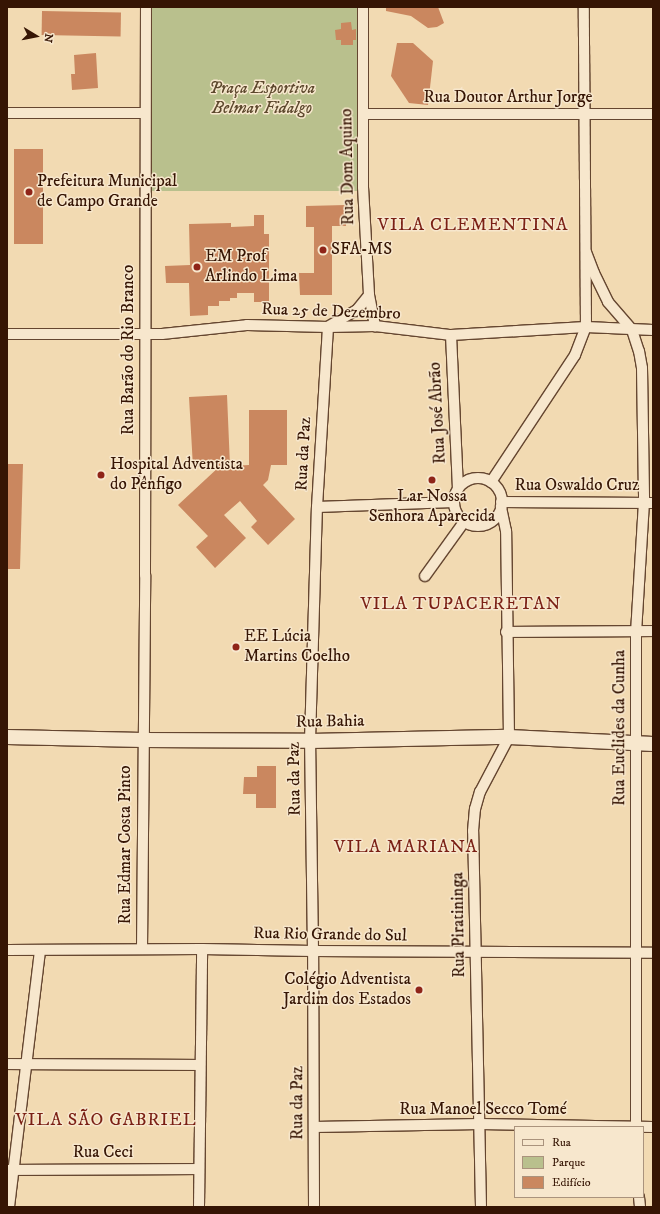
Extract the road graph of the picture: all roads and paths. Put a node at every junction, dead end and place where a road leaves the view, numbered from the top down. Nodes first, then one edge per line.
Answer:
1 (146, 7) edge
2 (363, 7) edge
3 (584, 7) edge
4 (7, 113) edge
5 (146, 113) junction
6 (363, 114) junction
7 (584, 114) junction
8 (653, 114) edge
9 (586, 252) junction
10 (369, 295) junction
11 (375, 326) junction
12 (328, 327) junction
13 (586, 327) junction
14 (632, 330) junction
15 (653, 330) edge
16 (7, 334) edge
17 (145, 334) junction
18 (450, 335) junction
19 (491, 482) junction
20 (458, 489) junction
21 (454, 502) junction
22 (648, 502) edge
23 (501, 505) junction
24 (317, 507) junction
25 (464, 522) junction
26 (425, 576) dead end
27 (653, 631) edge
28 (506, 632) junction
29 (636, 632) junction
30 (7, 737) edge
31 (509, 737) junction
32 (143, 740) junction
33 (310, 741) junction
34 (636, 744) junction
35 (653, 744) edge
36 (142, 949) junction
37 (202, 949) junction
38 (7, 950) edge
39 (40, 950) junction
40 (313, 951) junction
41 (475, 952) junction
42 (636, 952) junction
43 (653, 952) edge
44 (7, 1064) edge
45 (200, 1064) junction
46 (27, 1065) junction
47 (480, 1124) junction
48 (584, 1126) edge
49 (636, 1126) edge
50 (314, 1127) junction
51 (199, 1169) junction
52 (10, 1170) edge
53 (9, 1207) edge
54 (199, 1207) edge
55 (314, 1207) edge
56 (481, 1207) edge

1 - 5 street, Rua Barão do Rio Branco
2 - 6 street, Rua Dom Aquino
3 - 7 street
4 - 5 street
5 - 17 street, Rua Barão do Rio Branco
6 - 7 street, Rua Doutor Arthur Jorge
6 - 10 street, Rua Dom Aquino
7 - 8 street, Rua Doutor Arthur Jorge
7 - 9 street
9 - 13 street
9 - 14 street
10 - 11 street, Rua Dom Aquino
10 - 12 street
11 - 12 street, Rua 25 de Dezembro
11 - 18 street, Rua 25 de Dezembro
12 - 17 street, Rua 25 de Dezembro
12 - 24 street, Rua da Paz
13 - 14 street, Rua 25 de Dezembro
13 - 18 street, Rua 25 de Dezembro
13 - 19 street
14 - 15 street, Rua 25 de Dezembro
14 - 22 street, Rua Euclides da Cunha
16 - 17 street, Rua 25 de Dezembro
17 - 32 street, Rua Barão do Rio Branco
18 - 20 street, Rua José Abrão
19 - 20 street
19 - 23 street
20 - 21 street
21 - 24 street
21 - 25 street
22 - 23 street, Rua Oswaldo Cruz
22 - 29 street, Rua Euclides da Cunha
23 - 25 street
23 - 28 street, Rua Piratininga
24 - 33 street, Rua da Paz
25 - 26 street
27 - 29 street
28 - 29 street
28 - 31 street, Rua Piratininga
29 - 34 street, Rua Euclides da Cunha
30 - 32 street, Rua Bahia
31 - 33 street, Rua Bahia
31 - 34 street, Rua Bahia
31 - 41 street, Rua Piratininga
32 - 33 street, Rua Bahia
32 - 36 street, Rua Edmar Costa Pinto
33 - 40 street, Rua da Paz
34 - 35 street, Rua Bahia
34 - 42 street, Rua Euclides da Cunha
36 - 37 street, Rua Rio Grande do Sul
36 - 39 street, Rua Rio Grande do Sul
37 - 40 street, Rua Rio Grande do Sul
37 - 45 street
38 - 39 street, Rua Rio Grande do Sul
39 - 46 street
40 - 41 street, Rua Rio Grande do Sul
40 - 50 street, Rua da Paz
41 - 42 street, Rua Rio Grande do Sul
41 - 47 street, Rua Piratininga
42 - 43 street, Rua Rio Grande do Sul
42 - 49 street, Rua Euclides da Cunha
44 - 46 street
45 - 46 street
45 - 51 street
46 - 52 street
47 - 48 street, Rua Manoel Secco Tomé
47 - 50 street, Rua Manoel Secco Tomé
47 - 56 street, Rua Piratininga
50 - 55 street, Rua da Paz
51 - 52 street, Rua Ceci
51 - 54 street
52 - 53 street

